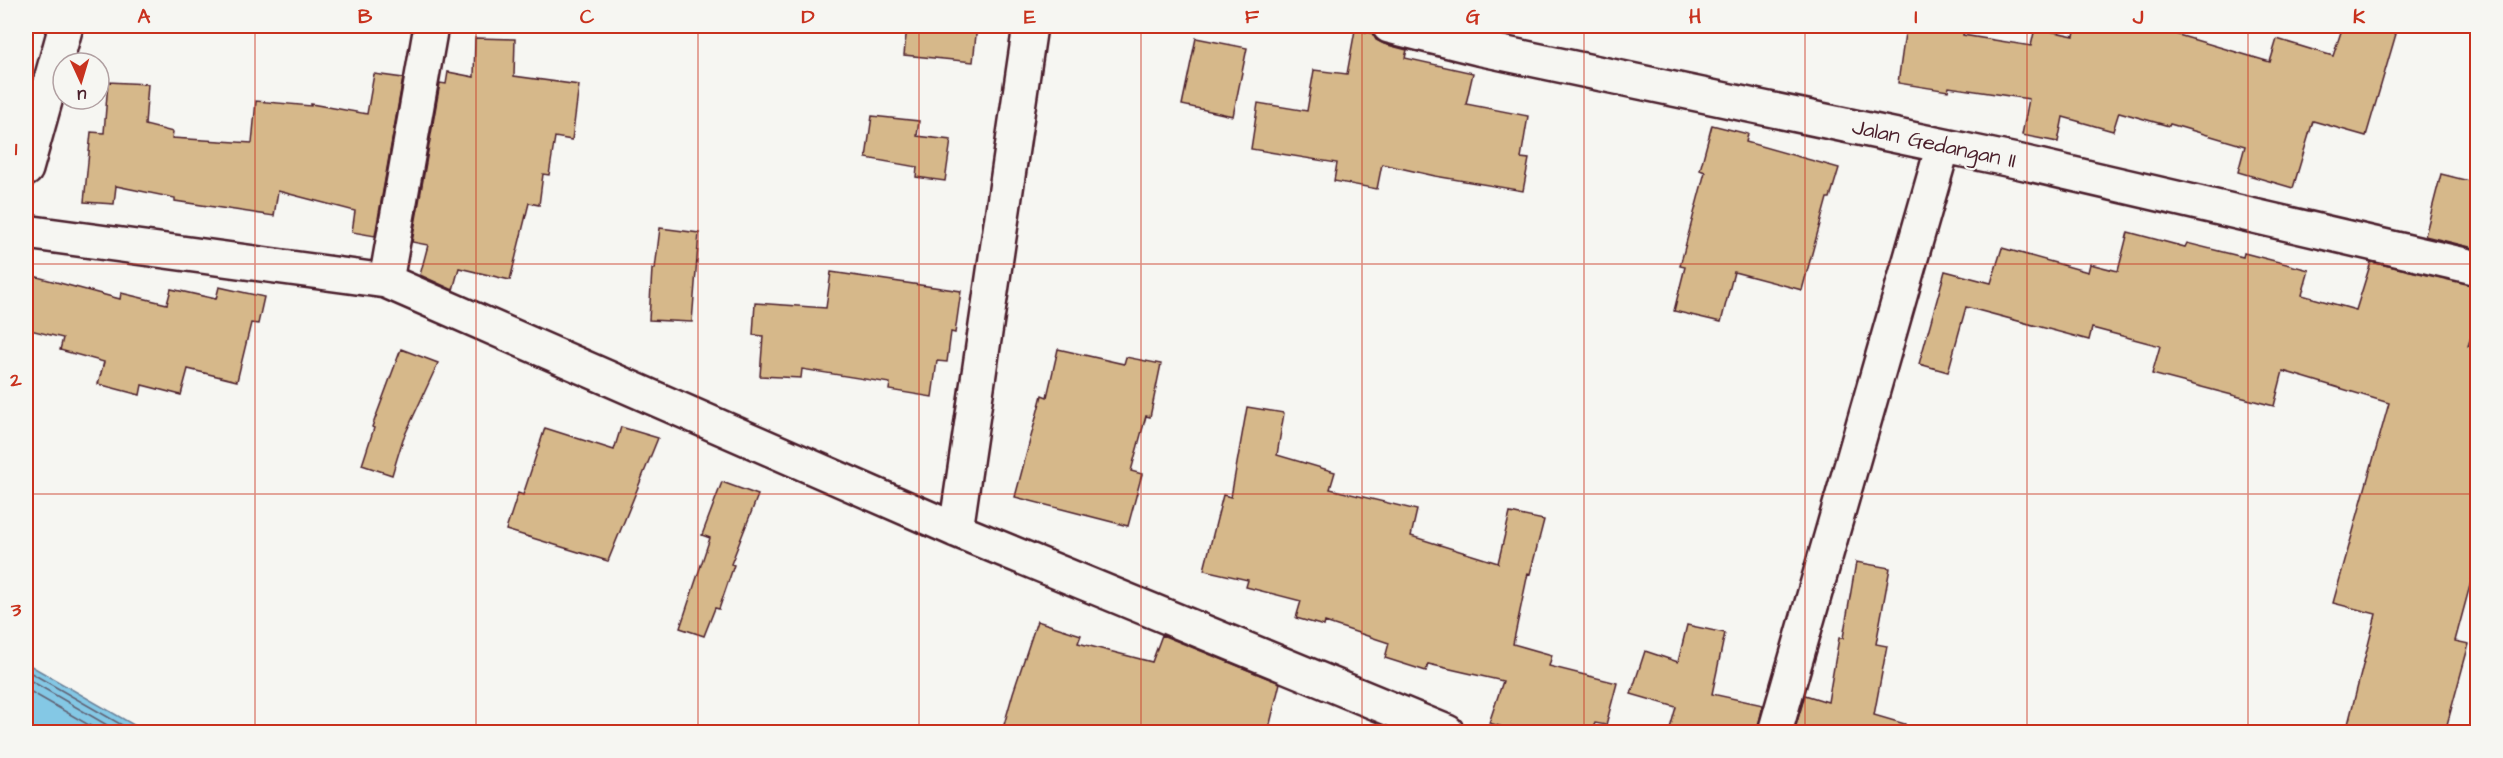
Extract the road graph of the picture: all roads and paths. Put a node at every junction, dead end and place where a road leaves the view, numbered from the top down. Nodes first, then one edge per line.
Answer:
1 (66, 26) edge
2 (431, 26) edge
3 (1030, 26) edge
4 (1389, 26) edge
5 (1943, 146) junction
6 (26, 169) edge
7 (26, 232) edge
8 (2478, 268) edge
9 (386, 281) junction
10 (956, 530) junction
11 (1428, 729) edge
12 (1774, 732) edge

1 - 6 street
2 - 9 street
3 - 10 street
4 - 5 street, Jalan Gedangan II
5 - 8 street, Jalan Gedangan II
5 - 12 street
7 - 9 street
9 - 10 street
10 - 11 street

